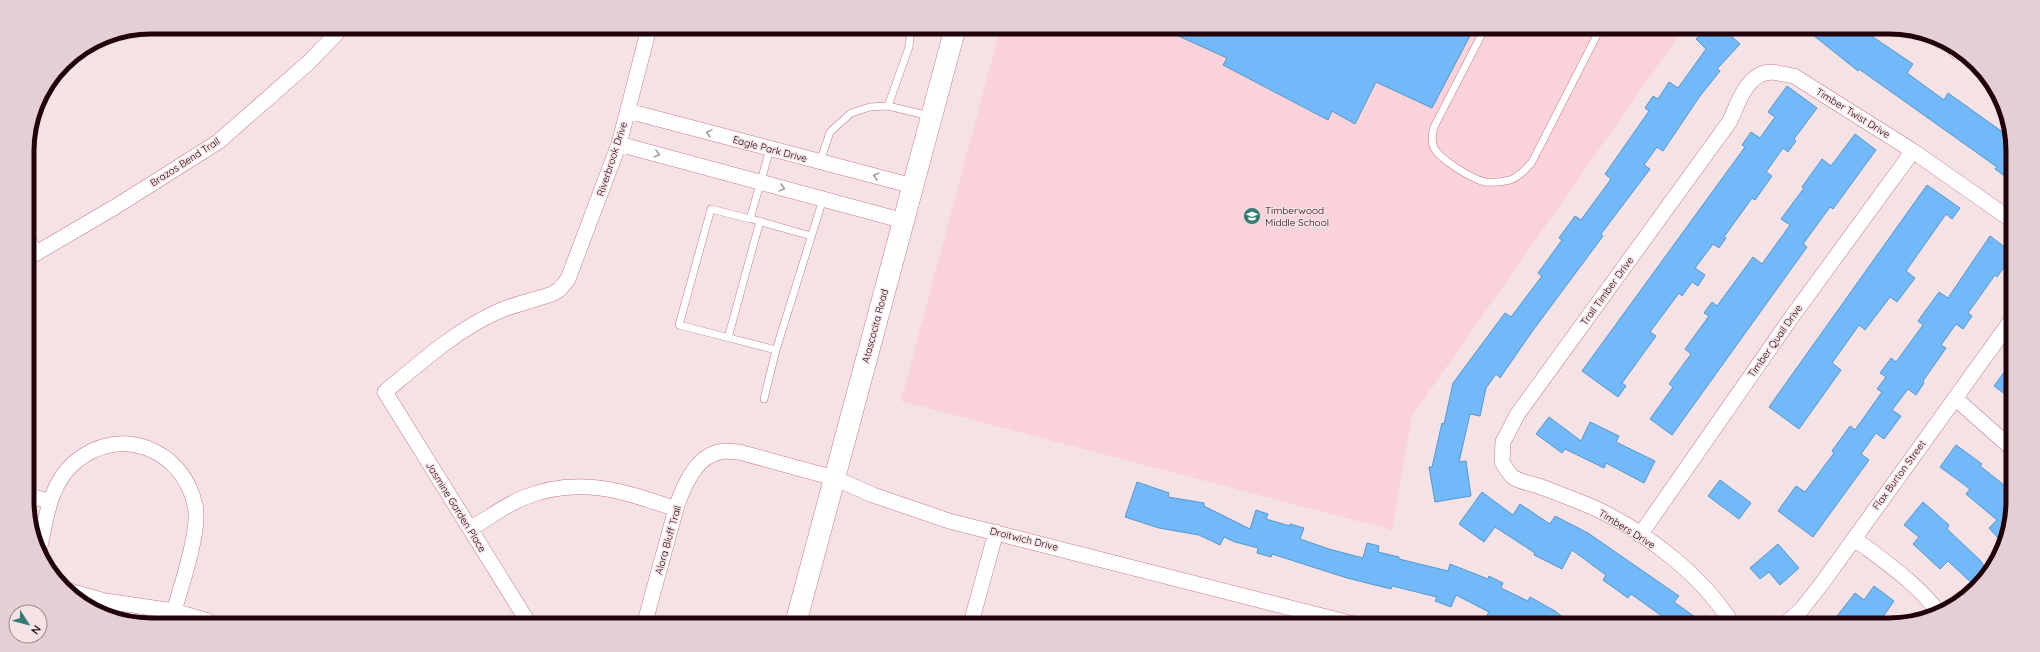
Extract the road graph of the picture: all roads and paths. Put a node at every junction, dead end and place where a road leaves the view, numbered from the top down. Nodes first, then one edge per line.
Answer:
1 (337, 34) edge
2 (647, 34) edge
3 (910, 34) edge
4 (954, 34) edge
5 (1482, 34) edge
6 (1597, 34) edge
7 (888, 106) junction
8 (628, 111) junction
9 (932, 116) junction
10 (619, 144) junction
11 (1712, 144) joint
12 (770, 149) junction
13 (1913, 151) junction
14 (820, 162) junction
15 (760, 182) junction
16 (913, 186) junction
17 (823, 199) junction
18 (2006, 216) edge
19 (750, 219) junction
20 (760, 221) junction
21 (904, 221) junction
22 (811, 236) junction
23 (34, 248) edge
24 (2006, 328) edge
25 (728, 338) junction
26 (776, 350) junction
27 (385, 392) joint
28 (1955, 398) junction
29 (764, 399) dead end
30 (1504, 439) joint
31 (2006, 443) edge
32 (700, 463) joint
33 (834, 478) junction
34 (34, 498) edge
35 (49, 502) junction
36 (676, 509) junction
37 (470, 529) junction
38 (996, 532) junction
39 (1640, 535) junction
40 (1855, 539) junction
41 (41, 542) edge
42 (94, 603) edge
43 (103, 607) edge
44 (1936, 608) edge
45 (174, 612) junction
46 (197, 618) edge
47 (526, 618) edge
48 (646, 618) edge
49 (797, 618) edge
50 (971, 618) edge
51 (1331, 618) edge
52 (1728, 618) edge
53 (1792, 618) edge

1 - 23 street, Brazos Bend Trail
2 - 8 street, Riverbrook Drive
3 - 7 lane
4 - 9 main road, Atascocita Road
5 - 6 lane
7 - 9 lane
7 - 14 lane
8 - 10 street, Riverbrook Drive
12 -> 8 street, Eagle Park Drive
9 - 16 main road, Atascocita Road
10 -> 15 street
10 - 27 street, Riverbrook Drive
11 - 13 street, Timber Twist Drive
11 - 30 street, Trail Timber Drive
12 - 14 street, Eagle Park Drive
12 - 15 lane
13 - 18 street, Timber Twist Drive
13 - 39 street, Timber Quail Drive
16 -> 14 street, Eagle Park Drive
15 -> 17 street
15 - 19 lane
16 - 21 main road, Atascocita Road
17 - 21 street
17 - 22 lane
19 - 20 lane
19 - 25 lane
20 - 22 lane
20 - 25 lane
21 - 33 main road, Atascocita Road
22 - 26 lane
24 - 28 street, Flax Burton Street
25 - 26 lane
26 - 29 lane
27 - 37 street, Jasmine Garden Place
28 - 31 street
28 - 40 street, Flax Burton Street
30 - 39 street, Timbers Drive
32 - 33 street, Droitwich Drive
32 - 36 street, Alora Bluff Trail
33 - 38 street, Droitwich Drive
33 - 49 main road, Atascocita Road
34 - 35 street
35 - 41 street
35 - 45 street
36 - 37 street
36 - 48 street, Alora Bluff Trail
37 - 47 street, Jasmine Garden Place
38 - 50 street
38 - 51 street, Droitwich Drive
39 - 52 street, Timbers Drive
40 - 44 street
40 - 53 street, Flax Burton Street
42 - 43 street
43 - 45 street
45 - 46 street

